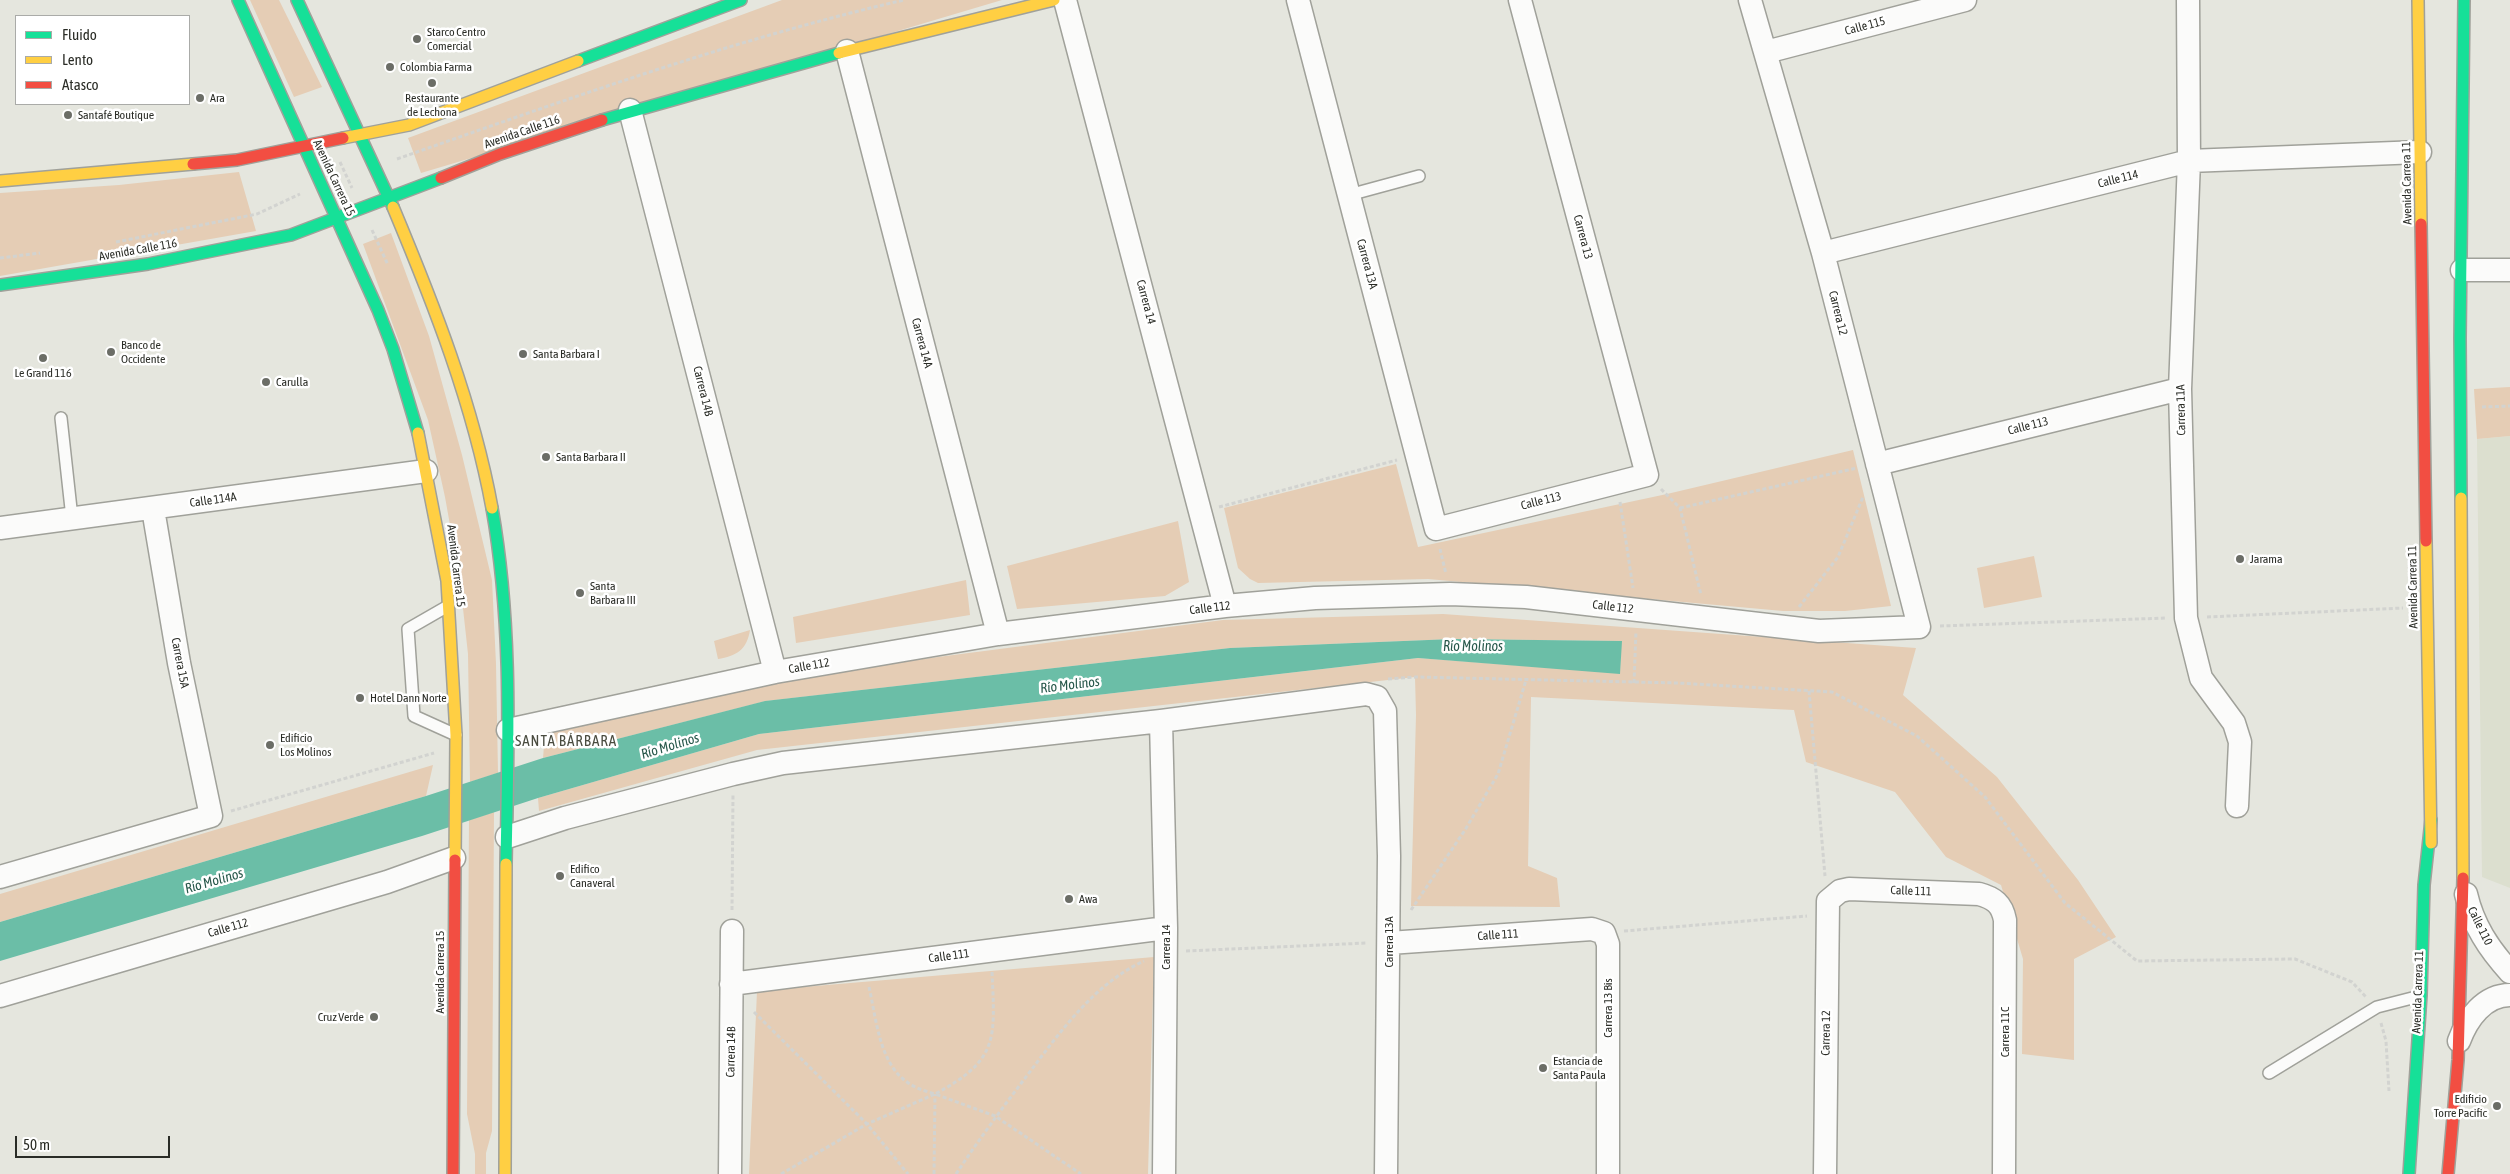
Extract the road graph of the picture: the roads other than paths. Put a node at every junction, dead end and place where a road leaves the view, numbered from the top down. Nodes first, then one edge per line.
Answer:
1 (238, 0) edge
2 (297, 0) edge
3 (741, 0) edge
4 (1054, 0) edge
5 (1064, 0) edge
6 (1298, 0) edge
7 (1520, 0) edge
8 (1750, 0) edge
9 (1965, 0) edge
10 (2188, 0) edge
11 (2418, 0) edge
12 (2464, 0) edge
13 (847, 51) junction
14 (1766, 52) junction
15 (630, 110) junction
16 (360, 136) junction
17 (304, 148) junction
18 (2420, 152) junction
19 (2189, 161) junction
20 (1419, 176) dead end
21 (0, 181) edge
22 (1349, 195) junction
23 (389, 198) junction
24 (338, 218) junction
25 (1823, 253) junction
26 (2462, 270) junction
27 (2510, 270) edge
28 (0, 285) edge
29 (2180, 389) junction
30 (61, 418) dead end
31 (1877, 464) junction
32 (426, 471) junction
33 (1647, 475) joint
34 (153, 509) junction
35 (72, 518) junction
36 (0, 528) edge
37 (1436, 528) joint
38 (448, 606) junction
39 (1224, 606) junction
40 (1919, 627) joint
41 (998, 634) junction
42 (775, 672) junction
43 (1161, 721) junction
44 (508, 737) junction
45 (456, 741) junction
46 (2237, 806) dead end
47 (2431, 820) junction
48 (507, 837) junction
49 (454, 858) junction
50 (2463, 874) junction
51 (0, 877) edge
52 (1989, 896) joint
53 (1830, 903) joint
54 (1166, 928) junction
55 (732, 931) road end
56 (1604, 933) joint
57 (1389, 943) junction
58 (2434, 959) dead end
59 (2510, 972) edge
60 (732, 987) junction
61 (2421, 995) junction
62 (2510, 995) edge
63 (0, 996) edge
64 (2458, 1052) junction
65 (2269, 1073) dead end
66 (2426, 1096) dead end
67 (505, 1121) junction
68 (453, 1122) junction
69 (452, 1174) edge
70 (464, 1174) edge
71 (494, 1174) edge
72 (505, 1174) edge
73 (730, 1174) edge
74 (1164, 1174) edge
75 (1386, 1174) edge
76 (1608, 1174) edge
77 (1825, 1174) edge
78 (2004, 1174) edge
79 (2410, 1174) edge
80 (2420, 1174) edge
81 (2448, 1174) edge

1 - 17 main road, Avenida Carrera 15
2 - 16 main road
3 - 16 main road
4 - 13 main road, Avenida Calle 116
5 - 39 street, Carrera 14
6 - 22 street, Carrera 13A
7 - 33 street, Carrera 13
8 - 14 street, Carrera 12
9 - 14 street, Calle 115
10 - 19 street, Carrera 11A
11 - 18 main road, Avenida Carrera 11
12 - 26 main road
13 - 15 main road, Avenida Calle 116
13 - 41 street, Carrera 14A
14 - 25 street, Carrera 12
15 - 23 main road, Avenida Calle 116
15 - 42 street, Carrera 14B
16 - 17 main road
16 - 23 main road
17 - 21 main road
17 - 24 main road, Avenida Carrera 15
18 - 19 street, Calle 114
18 - 47 main road, Avenida Carrera 11
19 - 25 street, Calle 114
19 - 29 street, Carrera 11A
20 - 22 lane
22 - 37 street, Carrera 13A
23 - 24 main road, Avenida Calle 116
23 - 44 main road
24 - 28 main road, Avenida Calle 116
24 - 32 main road, Avenida Carrera 15
25 - 31 street, Carrera 12
26 - 27 street
26 - 50 main road
29 - 31 street, Calle 113
29 - 46 street, Carrera 11A
30 - 35 lane
31 - 40 street, Carrera 12
32 - 34 street, Calle 114A
32 - 38 main road, Avenida Carrera 15
33 - 37 street, Calle 113
34 - 35 street, Calle 114A
34 - 51 street, Carrera 15A
35 - 36 street, Calle 114A
38 - 45 main road, Avenida Carrera 15
38 - 45 lane
39 - 40 street, Calle 112
39 - 41 street, Calle 112
41 - 42 street, Calle 112
42 - 44 street, Calle 112
43 - 48 street
43 - 54 street, Carrera 14
43 - 57 street, Carrera 13A
44 - 48 main road
45 - 49 main road, Avenida Carrera 15
47 - 58 main road, Avenida Carrera 11
47 - 61 main road
48 - 67 main road
49 - 63 street, Calle 112
49 - 68 main road, Avenida Carrera 15
50 - 59 street, Calle 110
50 - 64 main road
52 - 53 street, Calle 111
52 - 78 street, Carrera 11C
53 - 77 street, Carrera 12
54 - 60 street, Calle 111
54 - 74 street, Carrera 14
55 - 60 street, Carrera 14B
56 - 57 street, Calle 111
56 - 76 street, Carrera 13 Bis
57 - 75 street, Carrera 13A
60 - 73 street, Carrera 14B
61 - 65 lane
61 - 79 main road
62 - 64 street
64 - 81 main road
66 - 80 main road
67 - 71 main road
67 - 72 main road
68 - 69 main road, Avenida Carrera 15
68 - 70 main road

